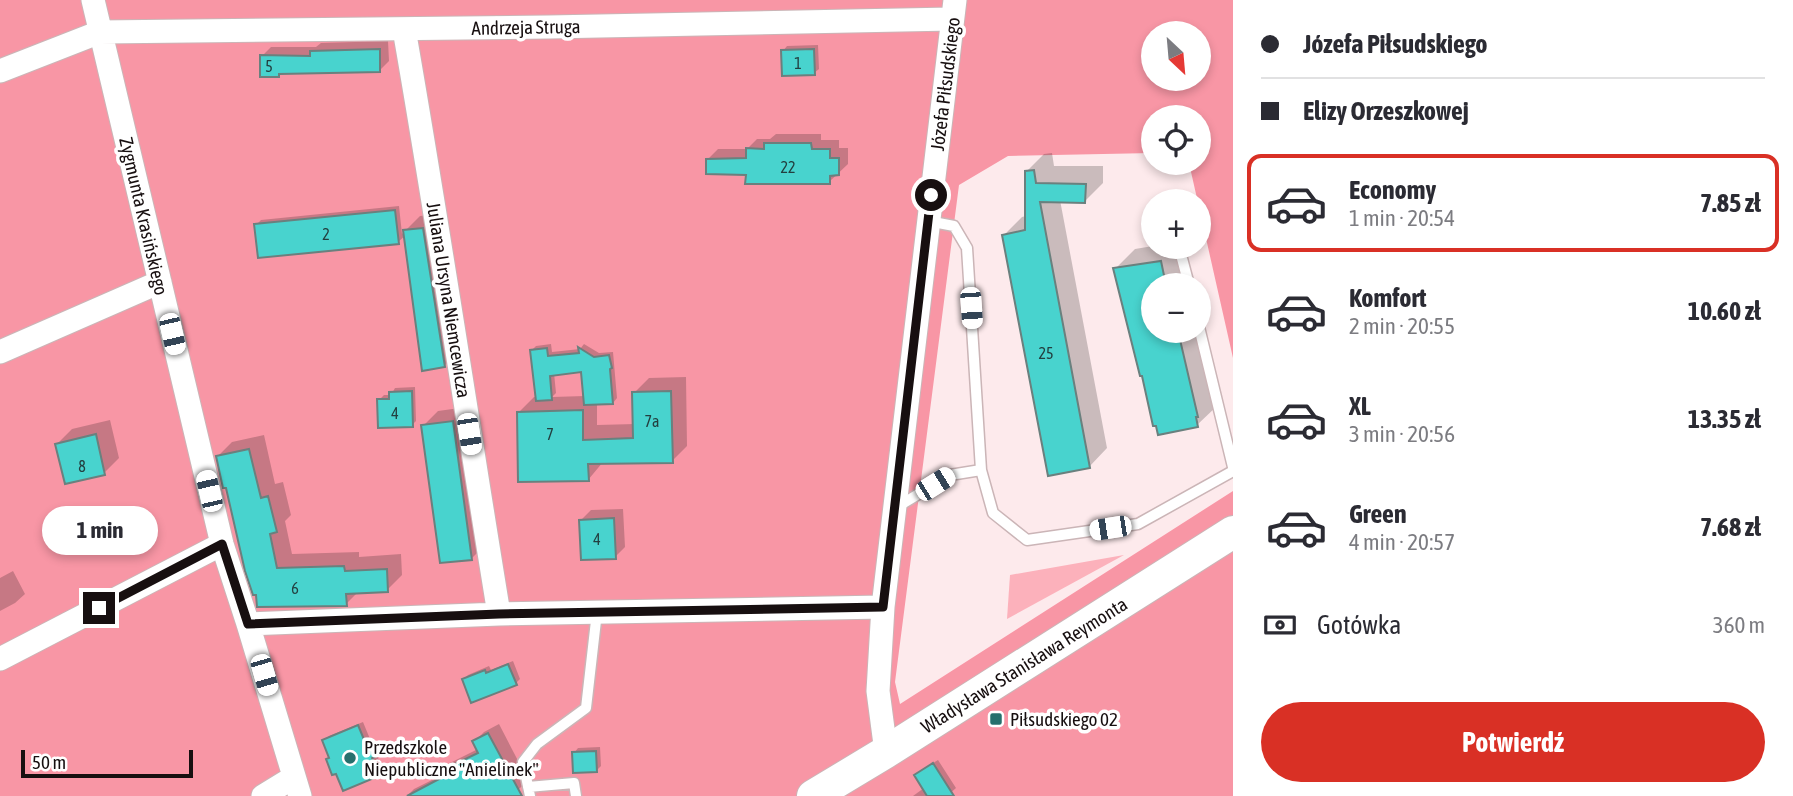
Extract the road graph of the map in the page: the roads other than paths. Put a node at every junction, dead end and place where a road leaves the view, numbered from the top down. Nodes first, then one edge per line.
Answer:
1 (93, 0) edge
2 (953, 9) edge
3 (404, 29) junction
4 (100, 32) junction
5 (0, 71) edge
6 (928, 220) junction
7 (160, 282) junction
8 (1203, 343) edge
9 (0, 352) edge
10 (1233, 469) edge
11 (981, 470) junction
12 (894, 509) junction
13 (1233, 533) edge
14 (222, 544) junction
15 (883, 607) junction
16 (597, 612) junction
17 (499, 614) junction
18 (248, 624) junction
19 (0, 659) edge
20 (887, 752) junction
21 (297, 787) edge
22 (529, 792) edge
23 (827, 793) edge
24 (263, 796) edge
25 (576, 796) edge

1 - 4 street, Zygmunta Krasińskiego
2 - 3 street, Andrzeja Struga
2 - 6 street, Józefa Piłsudskiego
3 - 4 street, Andrzeja Struga
3 - 17 street, Juliana Ursyna Niemcewicza
4 - 5 street
4 - 7 street, Zygmunta Krasińskiego
6 - 11 lane
6 - 12 street, Józefa Piłsudskiego
7 - 9 street
7 - 14 street, Zygmunta Krasińskiego
8 - 10 lane
10 - 11 lane
11 - 12 lane
12 - 15 street, Józefa Piłsudskiego
13 - 20 street, Władysława Stanisława Reymonta
14 - 18 street, Zygmunta Krasińskiego
14 - 19 street
15 - 16 street
15 - 20 street, Józefa Piłsudskiego
16 - 17 street
16 - 22 lane
17 - 18 street
18 - 21 street, Zygmunta Krasińskiego
20 - 23 street, Władysława Stanisława Reymonta
21 - 24 street
22 - 25 lane

